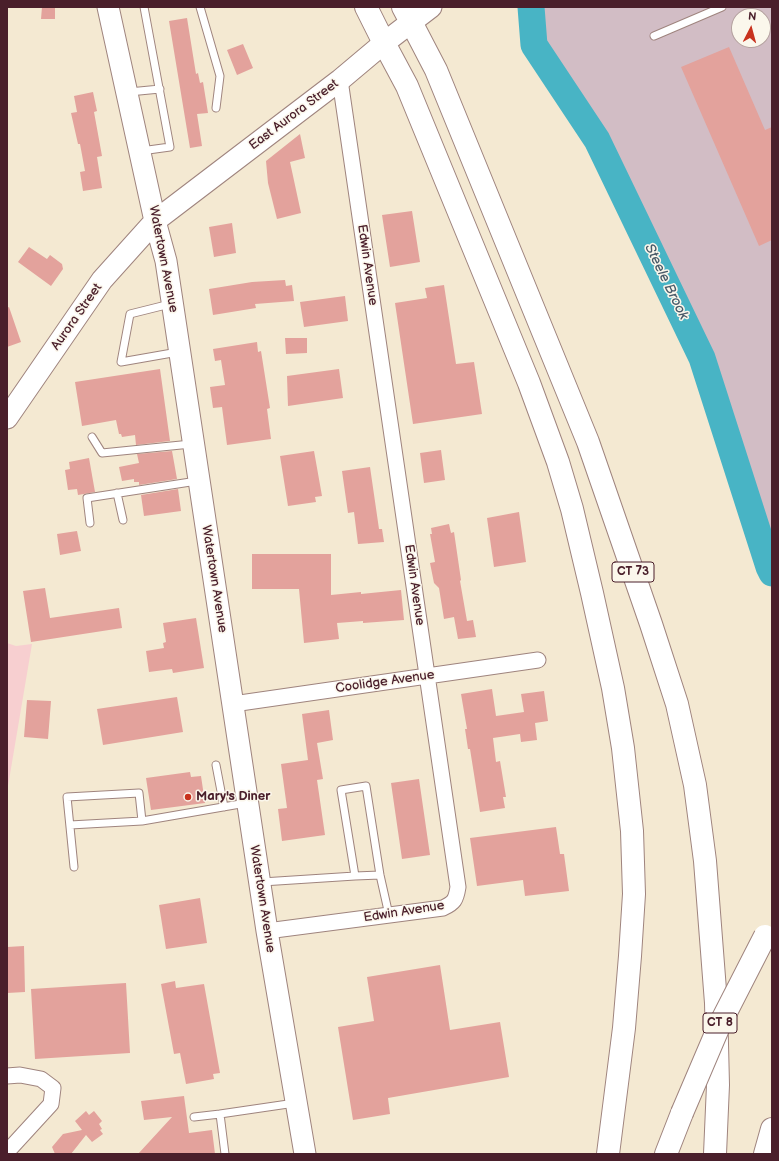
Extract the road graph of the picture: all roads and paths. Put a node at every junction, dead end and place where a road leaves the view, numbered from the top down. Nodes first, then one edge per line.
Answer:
1 (108, 7) edge
2 (144, 7) edge
3 (200, 7) edge
4 (366, 7) edge
5 (431, 7) edge
6 (722, 7) edge
7 (407, 14) edge
8 (654, 36) dead end
9 (384, 44) junction
10 (340, 80) junction
11 (160, 89) junction
12 (127, 92) junction
13 (216, 108) dead end
14 (140, 151) junction
15 (155, 221) junction
16 (172, 303) junction
17 (180, 351) junction
18 (8, 415) edge
19 (92, 437) dead end
20 (194, 444) junction
21 (199, 480) junction
22 (118, 493) junction
23 (123, 520) dead end
24 (90, 523) dead end
25 (538, 660) dead end
26 (427, 676) junction
27 (233, 704) junction
28 (216, 765) dead end
29 (248, 803) junction
30 (224, 807) junction
31 (142, 822) junction
32 (70, 825) junction
33 (74, 867) dead end
34 (380, 875) junction
35 (355, 876) junction
36 (260, 882) junction
37 (389, 915) junction
38 (768, 929) edge
39 (267, 931) junction
40 (7, 1076) edge
41 (295, 1103) junction
42 (220, 1114) junction
43 (194, 1117) dead end
44 (772, 1130) edge
45 (7, 1152) edge
46 (225, 1154) edge
47 (305, 1154) edge
48 (608, 1154) edge
49 (666, 1154) edge
50 (715, 1154) edge
51 (765, 1154) edge

1 - 12 main road, Watertown Avenue
2 - 11 lane
3 - 13 lane
4 - 9 main road
5 - 7 main road, East Aurora Street
6 - 8 lane
7 - 9 main road, East Aurora Street
7 - 50 main road, CT 73
9 - 10 main road, East Aurora Street
9 - 48 main road
10 - 15 main road, East Aurora Street
10 - 26 street, Edwin Avenue
11 - 12 lane
11 - 14 lane
12 - 14 main road, Watertown Avenue
14 - 15 main road, Watertown Avenue
15 - 16 main road, Watertown Avenue
15 - 18 main road, Aurora Street
16 - 17 main road, Watertown Avenue
16 - 17 lane
17 - 20 main road, Watertown Avenue
19 - 20 lane
20 - 21 main road, Watertown Avenue
21 - 22 lane
21 - 27 main road, Watertown Avenue
22 - 23 lane
22 - 24 lane
25 - 26 street, Coolidge Avenue
26 - 27 street, Coolidge Avenue
26 - 37 street, Edwin Avenue
27 - 29 main road, Watertown Avenue
28 - 30 lane
29 - 30 lane
29 - 36 main road, Watertown Avenue
30 - 31 lane
31 - 32 lane
31 - 32 lane
32 - 33 lane
34 - 35 lane
34 - 35 lane
34 - 37 lane
35 - 36 lane
36 - 39 main road, Watertown Avenue
37 - 39 street, Edwin Avenue
38 - 49 main road, CT 8, bridge
39 - 41 main road, Watertown Avenue
40 - 45 street
41 - 42 lane
41 - 47 main road, Watertown Avenue
42 - 43 lane
42 - 46 lane
44 - 51 main road

